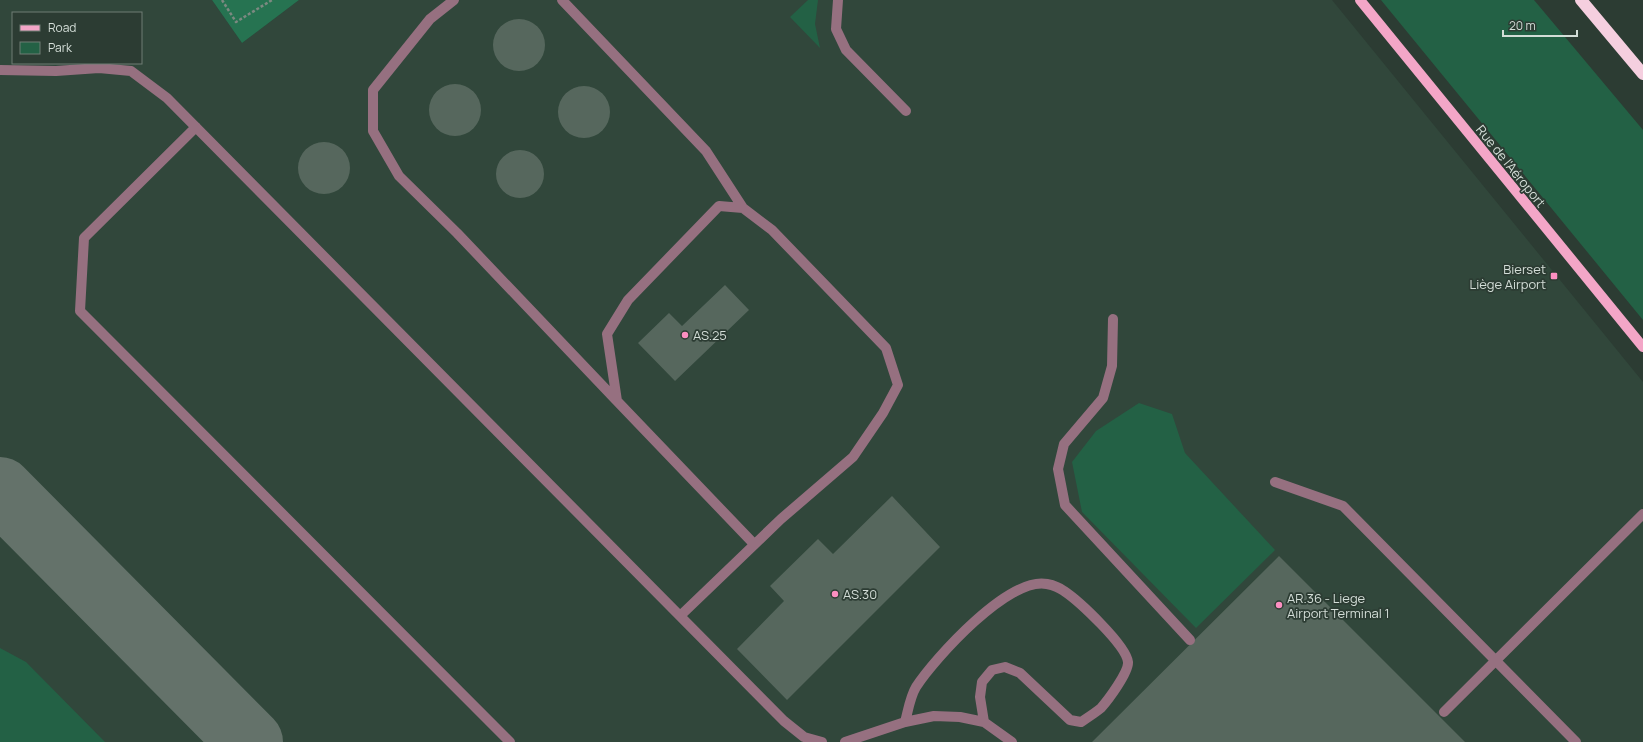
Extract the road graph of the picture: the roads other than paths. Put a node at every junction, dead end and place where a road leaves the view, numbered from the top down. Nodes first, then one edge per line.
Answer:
1 (454, 0) edge
2 (562, 0) edge
3 (838, 0) edge
4 (1360, 0) edge
5 (1581, 0) edge
6 (0, 70) edge
7 (1643, 74) edge
8 (906, 111) dead end
9 (196, 127) junction
10 (743, 208) junction
11 (1113, 319) dead end
12 (1643, 347) edge
13 (617, 401) junction
14 (1275, 482) dead end
15 (1643, 514) edge
16 (754, 544) junction
17 (680, 616) junction
18 (1190, 640) dead end
19 (1496, 660) junction
20 (1444, 712) dead end
21 (905, 722) junction
22 (984, 722) junction
23 (510, 742) edge
24 (822, 742) edge
25 (845, 742) edge
26 (1012, 742) edge
27 (1576, 742) edge

1 - 13 street
2 - 10 street
3 - 8 street
4 - 12 main road, Rue de l'Aéroport
5 - 7 highway
6 - 9 street
9 - 17 street
9 - 23 street
10 - 13 street
10 - 16 street
11 - 18 street
13 - 16 street
14 - 19 street
15 - 19 street
16 - 17 street
17 - 24 street
19 - 20 street
19 - 27 street
21 - 22 street
21 - 22 street
21 - 25 street
22 - 26 street

